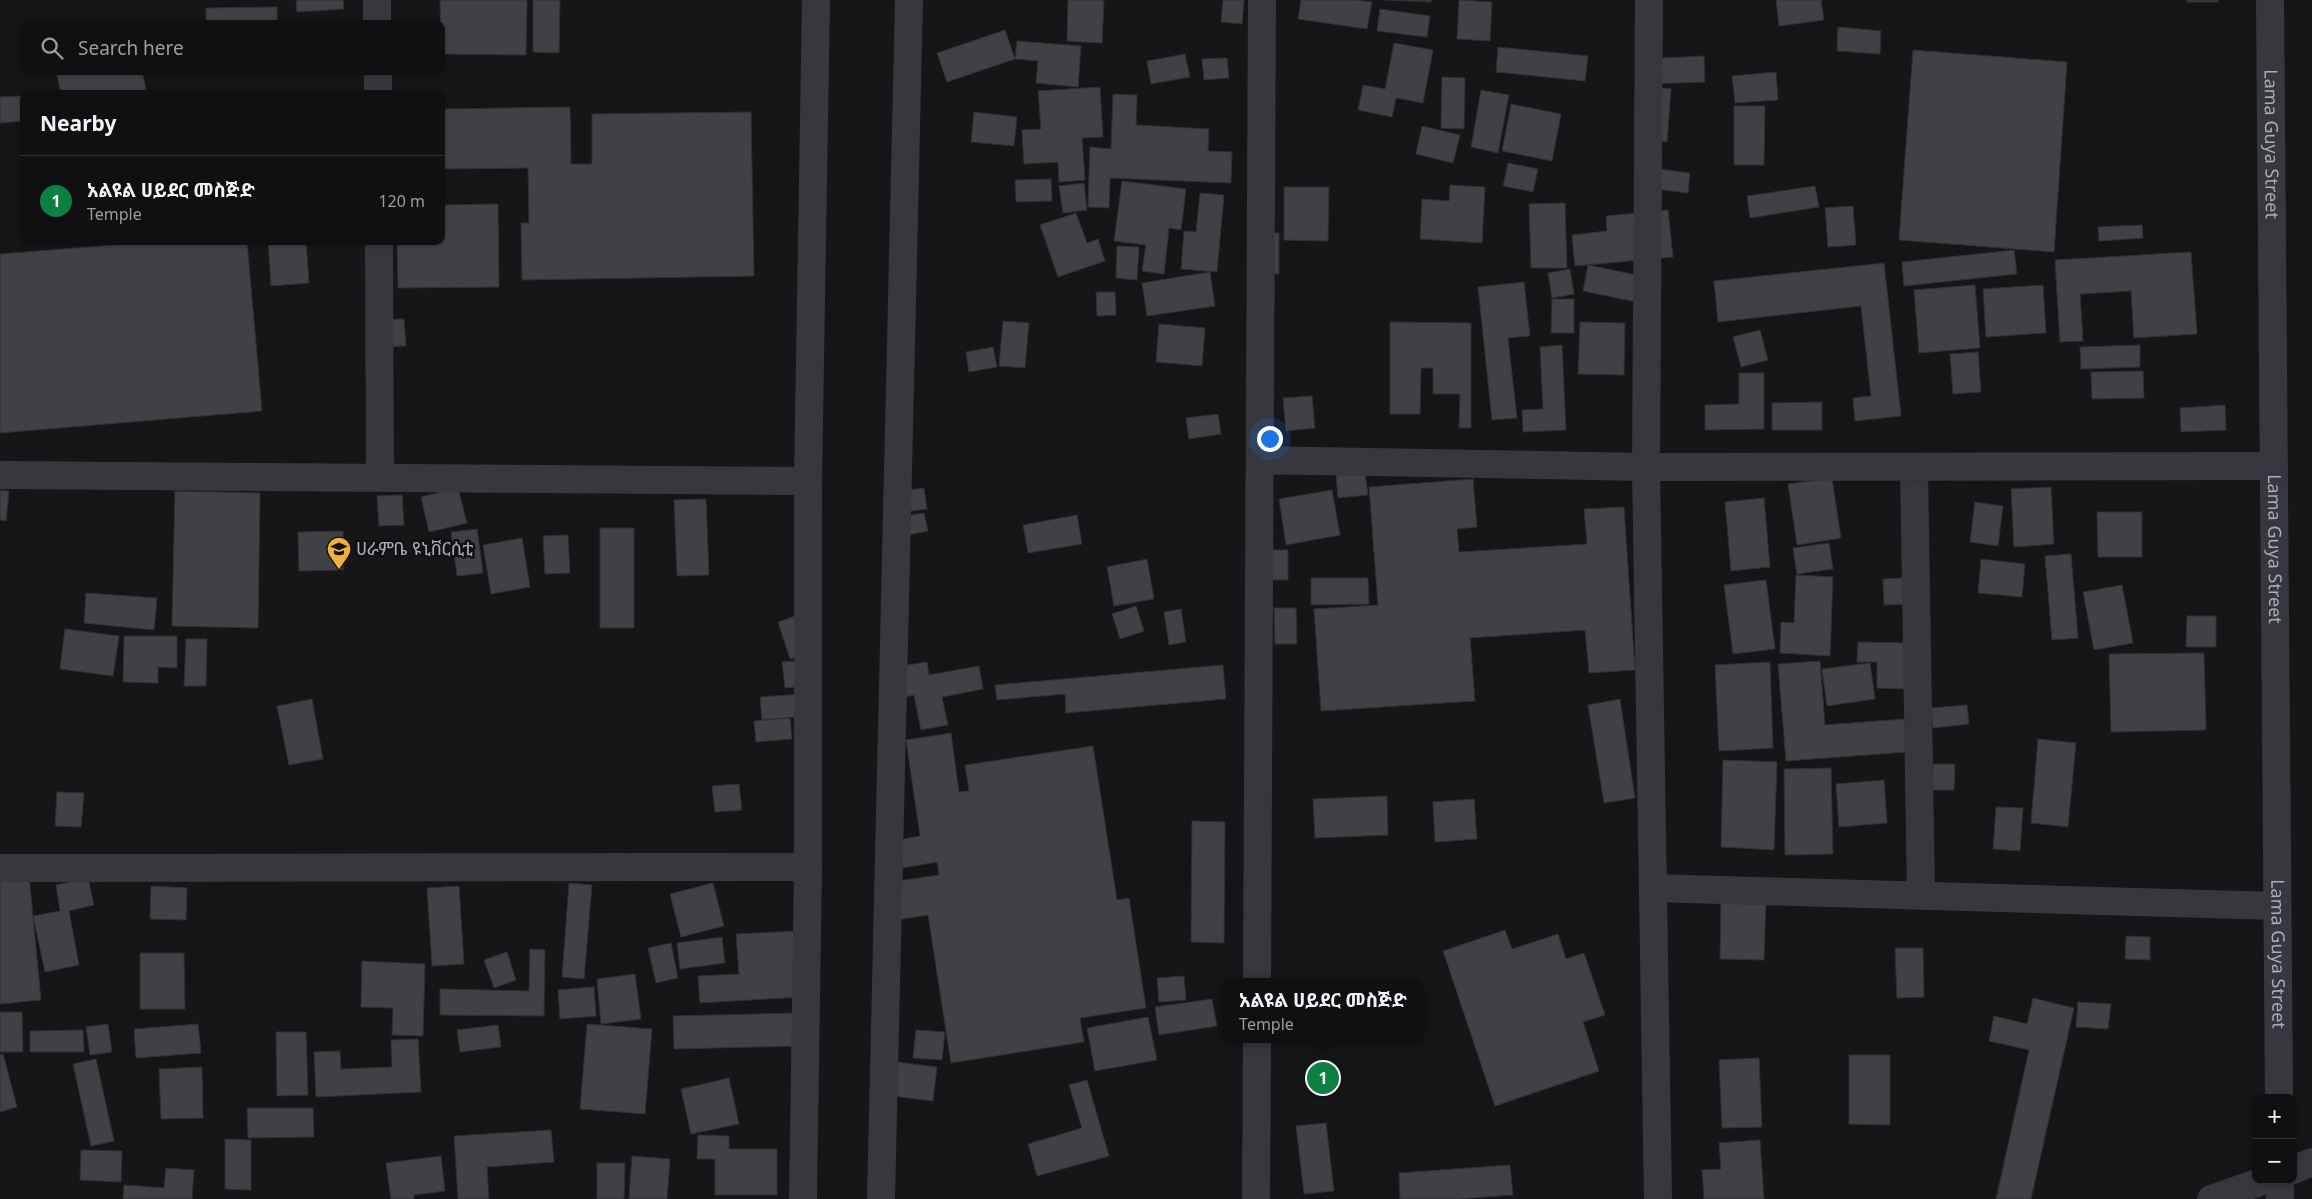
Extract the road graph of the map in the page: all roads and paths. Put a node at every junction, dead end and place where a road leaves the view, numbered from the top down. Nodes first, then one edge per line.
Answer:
1 (377, 0) edge
2 (816, 0) edge
3 (909, 0) edge
4 (1262, 0) edge
5 (1649, 0) edge
6 (2270, 0) edge
7 (377, 20) edge
8 (378, 75) edge
9 (378, 90) edge
10 (379, 245) edge
11 (1260, 460) junction
12 (1914, 466) junction
13 (2274, 466) junction
14 (1646, 467) junction
15 (0, 475) edge
16 (380, 478) junction
17 (808, 480) junction
18 (808, 867) junction
19 (0, 868) edge
20 (1653, 888) junction
21 (1921, 896) junction
22 (2277, 906) junction
23 (1257, 978) edge
24 (1257, 1043) edge
25 (2279, 1094) edge
26 (2312, 1162) edge
27 (2297, 1168) edge
28 (2255, 1184) edge
29 (2280, 1184) edge
30 (804, 1199) edge
31 (881, 1199) edge
32 (1256, 1199) edge
33 (1658, 1199) edge
34 (2212, 1199) edge
35 (2280, 1199) edge

1 - 7 street
2 - 17 street
3 - 31 street
4 - 11 street
5 - 14 street
6 - 13 street, Lama Guya Street
8 - 9 street
10 - 16 street
11 - 14 street
11 - 23 street
12 - 13 street
12 - 14 street
12 - 21 street
13 - 22 street, Lama Guya Street
14 - 20 street
15 - 16 street
16 - 17 street
17 - 18 street
18 - 19 street
18 - 30 street
20 - 21 street
20 - 33 street
21 - 22 street
22 - 25 street, Lama Guya Street
24 - 32 street
26 - 27 street
28 - 34 street
29 - 35 street

